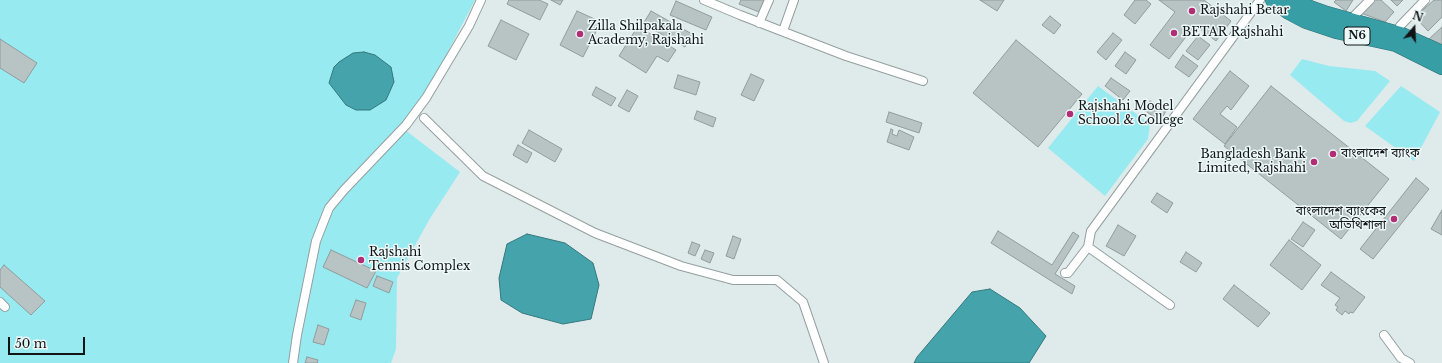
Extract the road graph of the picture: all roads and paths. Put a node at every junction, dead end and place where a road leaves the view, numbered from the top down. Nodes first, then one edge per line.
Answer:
1 (481, 0) edge
2 (704, 0) edge
3 (769, 0) edge
4 (794, 0) edge
5 (1260, 0) edge
6 (1274, 0) edge
7 (1294, 0) edge
8 (1370, 0) edge
9 (1425, 0) edge
10 (1350, 20) junction
11 (759, 22) junction
12 (782, 32) junction
13 (1402, 35) junction
14 (1442, 53) edge
15 (1442, 67) edge
16 (922, 81) dead end
17 (424, 118) dead end
18 (1088, 247) junction
19 (1065, 273) dead end
20 (1170, 305) dead end
21 (1384, 335) dead end
22 (293, 363) edge
23 (824, 363) edge
24 (1410, 363) edge

1 - 22 street
2 - 11 street
3 - 11 street
4 - 12 street
5 - 18 street
6 - 15 highway, N6
7 - 10 highway, N6
8 - 10 street
9 - 13 street
10 - 13 highway, N6
11 - 12 street
12 - 16 street
13 - 14 highway, N6
17 - 23 street
18 - 19 street
18 - 20 street
21 - 24 street

